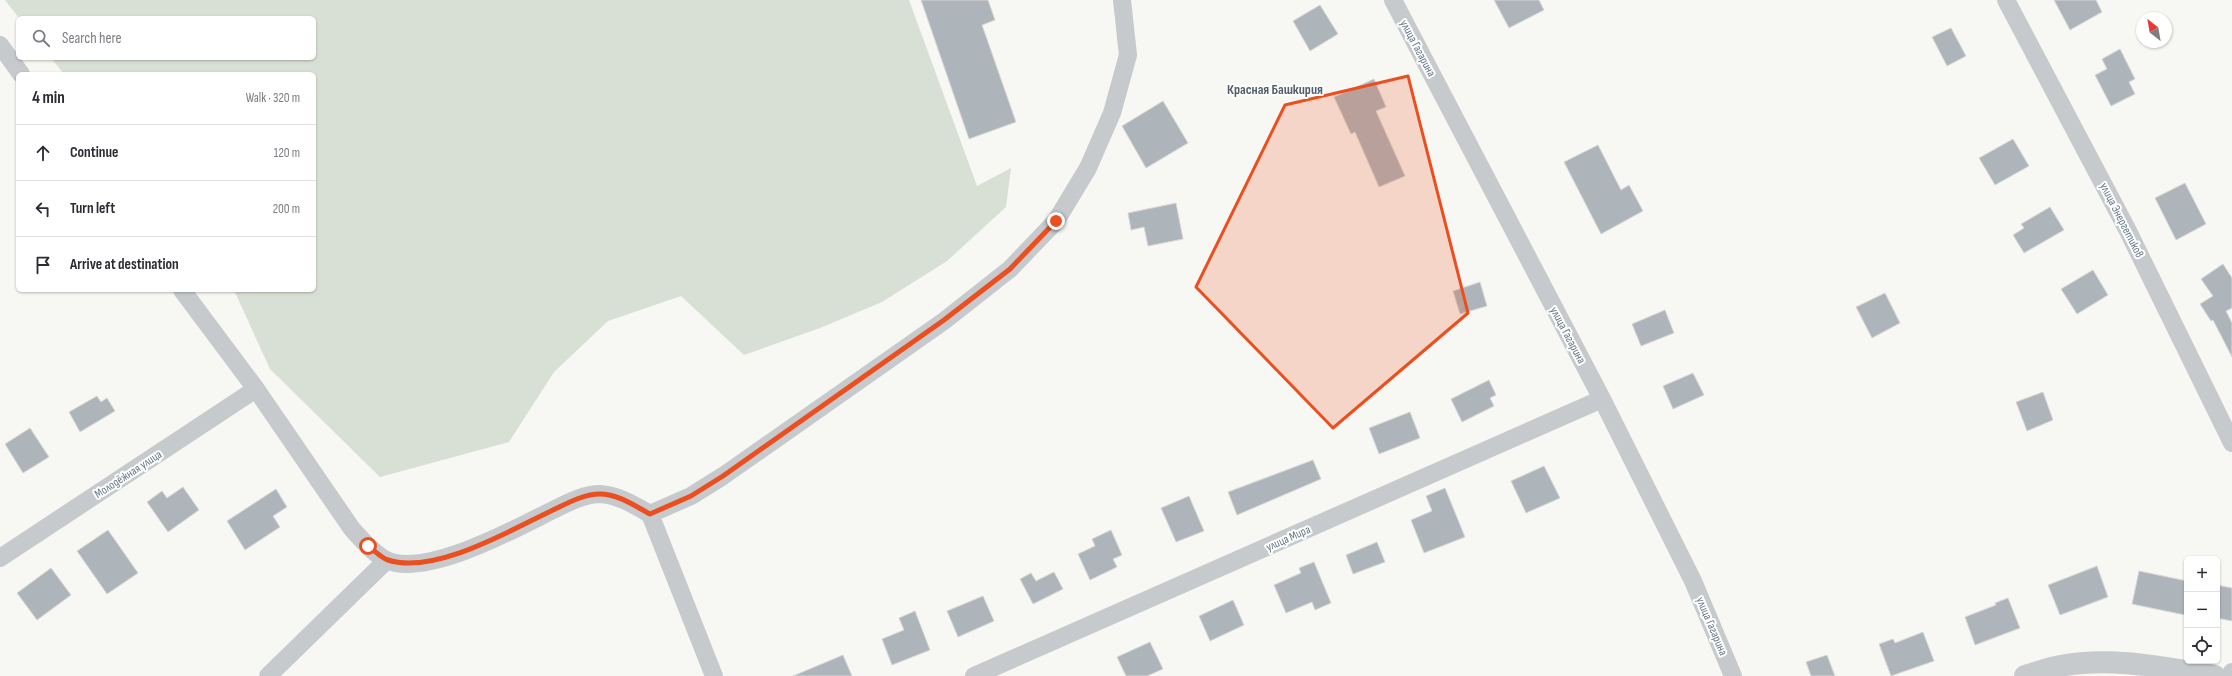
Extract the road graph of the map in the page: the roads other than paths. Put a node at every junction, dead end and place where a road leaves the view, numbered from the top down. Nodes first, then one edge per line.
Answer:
1 (1122, 0) edge
2 (1392, 0) edge
3 (2006, 0) edge
4 (2, 53) edge
5 (19, 72) edge
6 (183, 292) edge
7 (256, 389) junction
8 (1602, 399) junction
9 (2232, 443) edge
10 (650, 514) junction
11 (0, 558) edge
12 (387, 560) junction
13 (2232, 672) edge
14 (268, 676) edge
15 (714, 676) edge
16 (974, 676) edge
17 (1733, 676) edge
18 (2025, 676) edge
19 (2215, 676) edge
20 (2232, 676) edge

1 - 10 street
2 - 8 street, улица Гагарина
3 - 9 street, улица Энергетиков
4 - 5 street
6 - 7 street
7 - 11 street, Молодёжная улица
7 - 12 street
8 - 16 street, улица Мира
8 - 17 street, улица Гагарина
10 - 12 street
10 - 15 street
12 - 14 street
13 - 20 street
18 - 19 street

